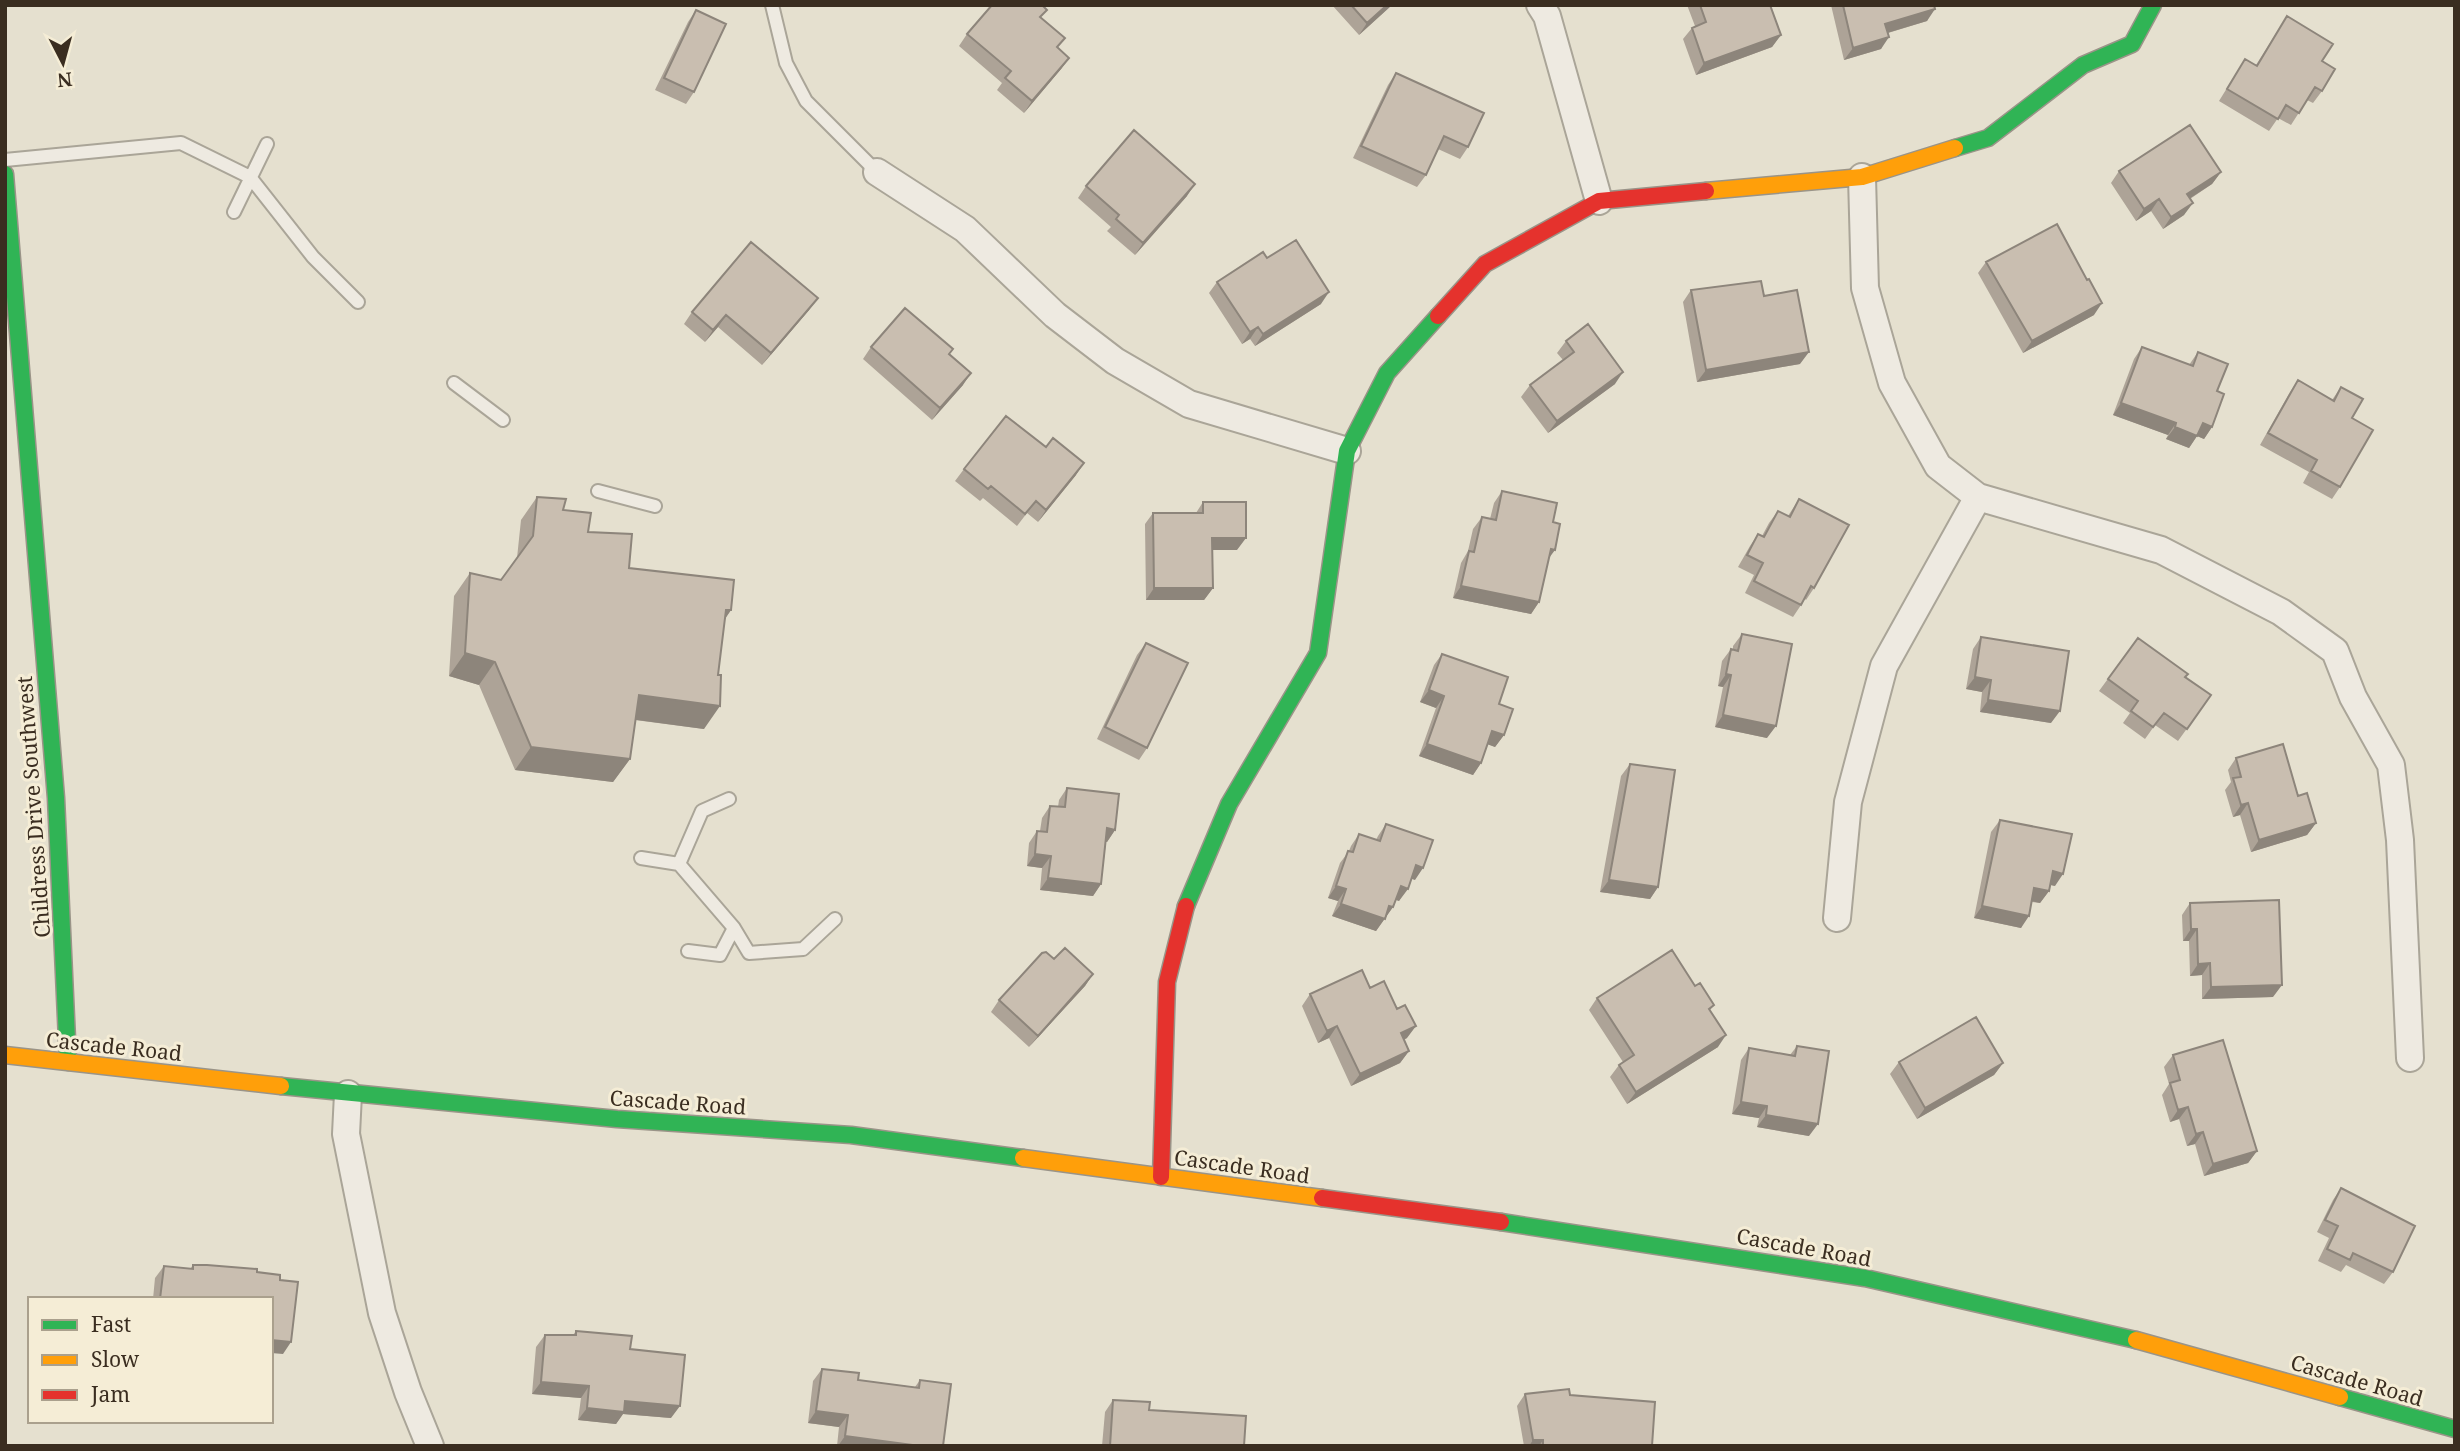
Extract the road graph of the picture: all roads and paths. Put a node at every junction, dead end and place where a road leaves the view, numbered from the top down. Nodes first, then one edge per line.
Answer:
1 (772, 5) edge
2 (1540, 5) edge
3 (2153, 5) edge
4 (267, 144) dead end
5 (5, 160) edge
6 (877, 172) joint
7 (5, 174) edge
8 (250, 177) junction
9 (1862, 177) junction
10 (1599, 201) junction
11 (234, 212) dead end
12 (358, 302) dead end
13 (454, 383) dead end
14 (503, 420) dead end
15 (1346, 452) junction
16 (598, 491) dead end
17 (1978, 497) junction
18 (655, 506) dead end
19 (729, 799) dead end
20 (641, 858) dead end
21 (679, 864) junction
22 (1837, 918) dead end
23 (835, 919) dead end
24 (734, 928) junction
25 (688, 951) dead end
26 (5, 1055) edge
27 (2410, 1058) dead end
28 (68, 1062) junction
29 (348, 1094) junction
30 (1161, 1177) junction
31 (2455, 1429) edge
32 (430, 1446) edge

1 - 6 lane
2 - 10 street
3 - 9 street
4 - 8 lane
5 - 8 lane
6 - 15 street
7 - 28 street, Childress Drive Southwest
8 - 11 lane
8 - 12 lane
9 - 10 street
9 - 17 street
10 - 15 street
13 - 14 lane
15 - 30 street
16 - 18 lane
17 - 22 street
17 - 27 street
19 - 21 lane
20 - 21 lane
21 - 24 lane
23 - 24 lane
24 - 25 lane
26 - 28 street, Cascade Road
28 - 29 street, Cascade Road
29 - 30 street, Cascade Road
29 - 32 street
30 - 31 street, Cascade Road

